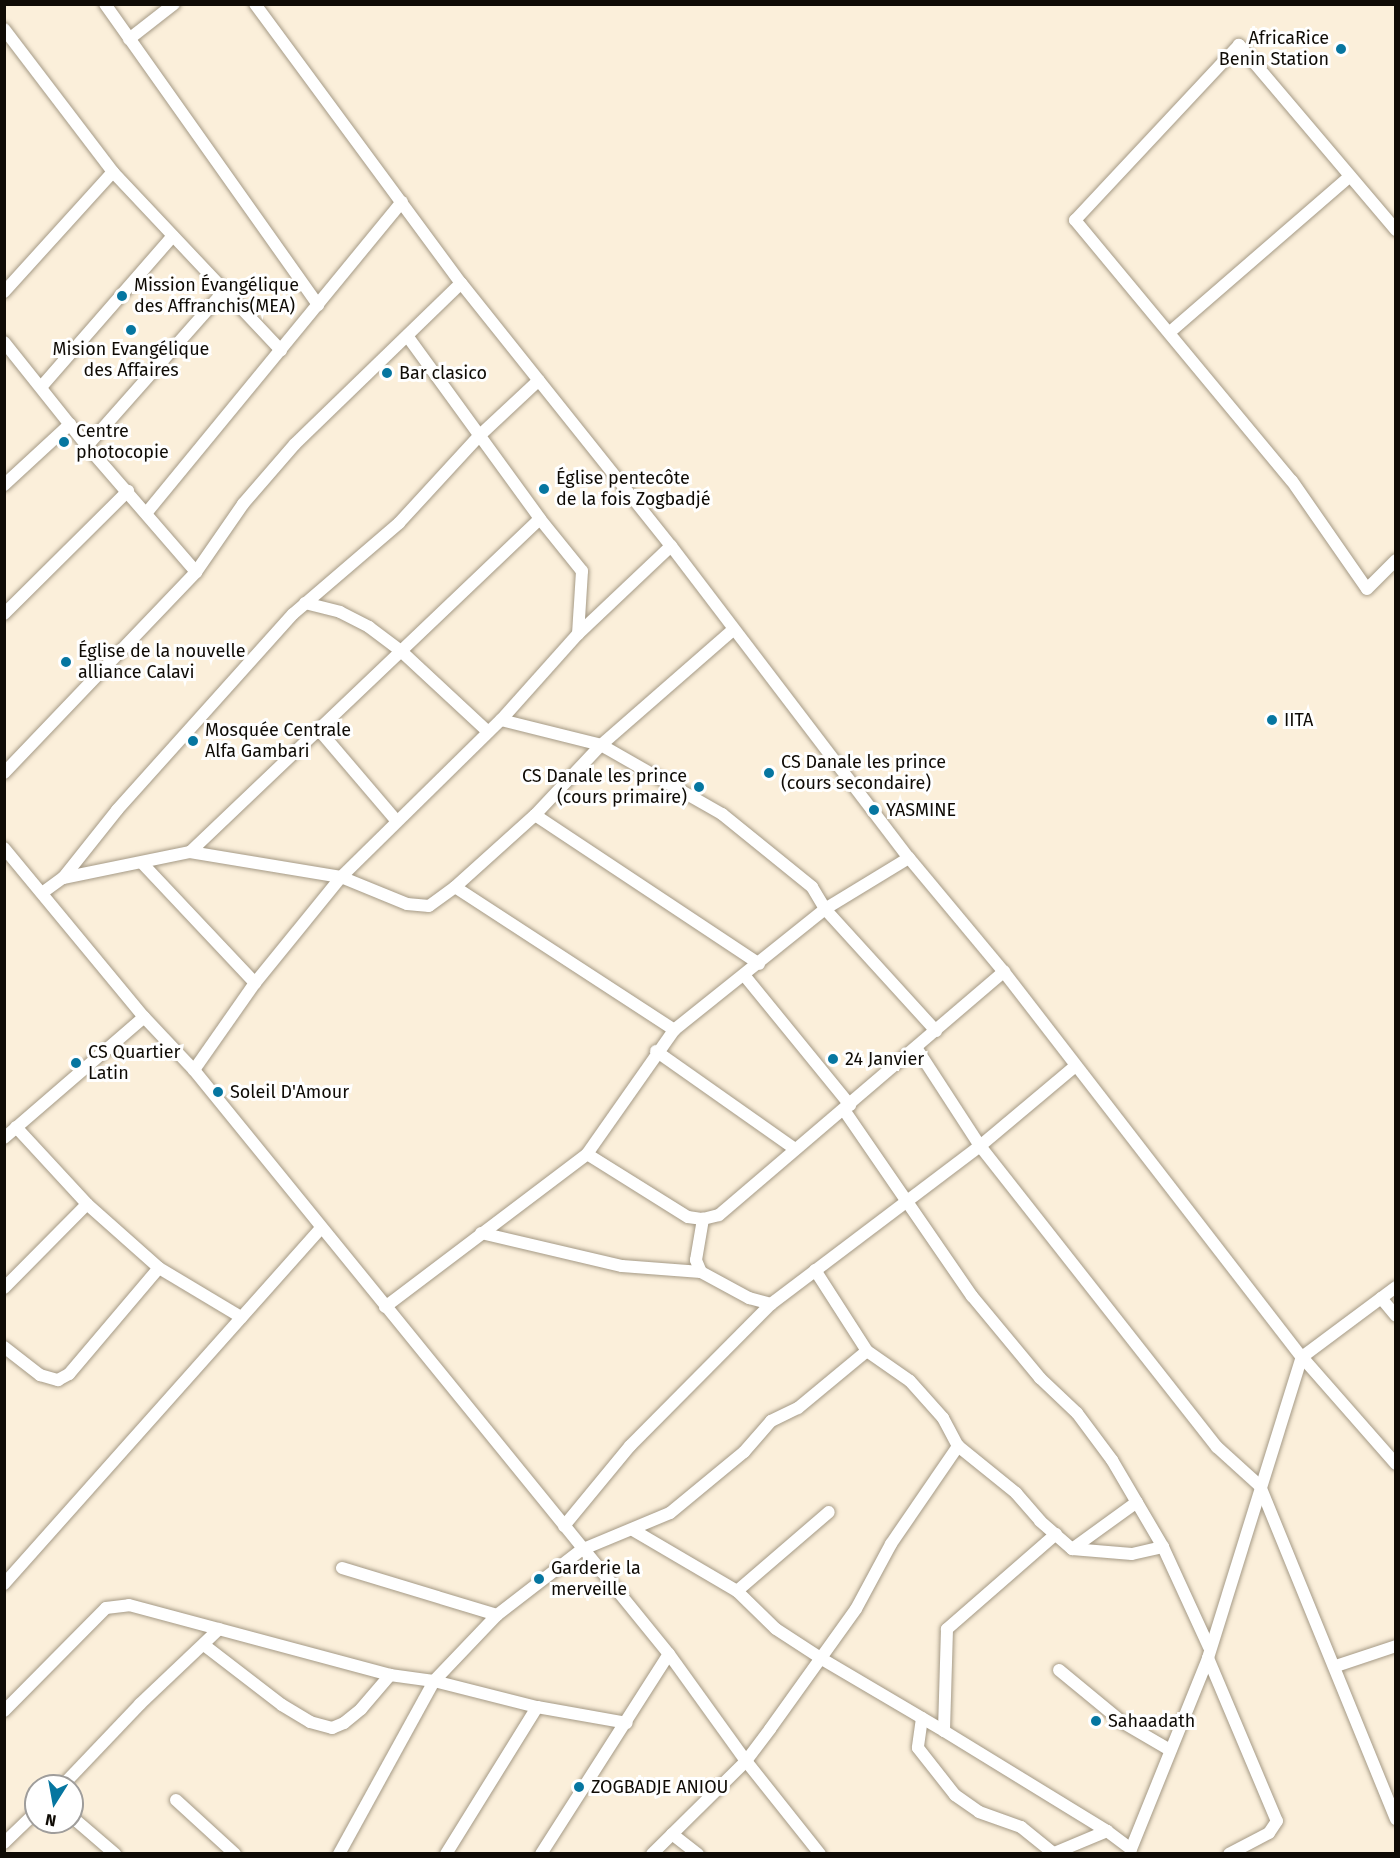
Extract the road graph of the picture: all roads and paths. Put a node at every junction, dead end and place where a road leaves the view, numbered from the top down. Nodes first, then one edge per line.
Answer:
1 (105, 4) edge
2 (174, 4) edge
3 (255, 4) edge
4 (4, 29) edge
5 (129, 39) junction
6 (113, 172) junction
7 (1350, 176) junction
8 (402, 202) junction
9 (1395, 230) edge
10 (173, 236) junction
11 (461, 283) junction
12 (224, 291) junction
13 (4, 292) edge
14 (318, 305) junction
15 (1170, 332) junction
16 (408, 337) junction
17 (6, 348) edge
18 (281, 350) junction
19 (539, 380) junction
20 (42, 386) junction
21 (70, 424) junction
22 (478, 437) junction
23 (87, 446) junction
24 (4, 485) edge
25 (128, 491) junction
26 (148, 511) junction
27 (540, 519) junction
28 (671, 546) junction
29 (1395, 560) edge
30 (196, 572) junction
31 (305, 603) junction
32 (4, 614) edge
33 (734, 629) junction
34 (578, 634) junction
35 (401, 651) junction
36 (501, 720) junction
37 (319, 730) junction
38 (487, 731) junction
39 (601, 745) junction
40 (4, 773) edge
41 (535, 815) junction
42 (396, 820) junction
43 (4, 848) edge
44 (190, 852) junction
45 (909, 858) junction
46 (142, 863) junction
47 (341, 877) junction
48 (63, 879) junction
49 (455, 888) junction
50 (42, 893) junction
51 (825, 909) junction
52 (759, 964) junction
53 (1004, 972) junction
54 (744, 975) junction
55 (255, 983) junction
56 (144, 1017) junction
57 (674, 1030) junction
58 (936, 1031) junction
59 (917, 1048) junction
60 (656, 1051) junction
61 (1074, 1066) junction
62 (194, 1070) junction
63 (847, 1107) junction
64 (16, 1127) junction
65 (4, 1138) edge
66 (980, 1146) junction
67 (795, 1149) junction
68 (587, 1154) junction
69 (905, 1201) junction
70 (87, 1204) junction
71 (703, 1220) junction
72 (321, 1228) junction
73 (481, 1233) junction
74 (159, 1268) junction
75 (815, 1270) junction
76 (700, 1272) junction
77 (1395, 1287) edge
78 (4, 1288) edge
79 (1381, 1298) junction
80 (771, 1304) junction
81 (385, 1306) junction
82 (1395, 1316) edge
83 (241, 1317) junction
84 (4, 1347) edge
85 (867, 1351) junction
86 (1302, 1357) junction
87 (958, 1446) junction
88 (1395, 1464) edge
89 (1260, 1486) junction
90 (1137, 1502) junction
91 (829, 1512) dead end
92 (564, 1526) junction
93 (633, 1530) junction
94 (1056, 1534) junction
95 (1163, 1547) junction
96 (1072, 1549) junction
97 (581, 1550) junction
98 (342, 1568) dead end
99 (4, 1584) edge
100 (737, 1591) junction
101 (497, 1615) junction
102 (219, 1629) junction
103 (204, 1645) junction
104 (1395, 1646) edge
105 (1209, 1653) junction
106 (669, 1654) junction
107 (822, 1659) junction
108 (1336, 1666) junction
109 (1059, 1670) dead end
110 (390, 1675) junction
111 (434, 1681) junction
112 (537, 1707) junction
113 (4, 1711) edge
114 (922, 1718) junction
115 (627, 1723) junction
116 (944, 1731) junction
117 (1170, 1750) junction
118 (746, 1761) junction
119 (73, 1774) edge
120 (176, 1800) dead end
121 (1395, 1816) edge
122 (24, 1824) edge
123 (84, 1827) edge
124 (1107, 1831) junction
125 (672, 1834) junction
126 (4, 1843) edge
127 (1135, 1851) edge
128 (1052, 1853) edge
129 (115, 1854) edge
130 (235, 1854) edge
131 (339, 1854) edge
132 (446, 1854) edge
133 (541, 1854) edge
134 (652, 1854) edge
135 (698, 1854) edge
136 (820, 1854) edge
137 (1229, 1854) edge

1 - 5 street
2 - 5 street
3 - 8 street
4 - 6 street
5 - 14 street
6 - 10 street
6 - 13 street
7 - 9 street
7 - 15 street
7 - 15 street
8 - 11 street
8 - 14 street
10 - 12 street
10 - 20 street
11 - 16 street
11 - 19 street
12 - 18 street
12 - 23 street
14 - 18 street
15 - 29 street
16 - 22 street
16 - 30 street
17 - 20 street
18 - 26 street
19 - 22 street
19 - 28 street
20 - 21 street
21 - 23 street
21 - 24 street
22 - 27 street
22 - 31 street
23 - 25 street
25 - 26 street
25 - 32 street
26 - 30 street
27 - 34 street
27 - 35 street
28 - 33 street
28 - 34 street
30 - 40 street
31 - 35 street
31 - 48 street
33 - 39 street
33 - 45 street
34 - 36 street
35 - 37 street
35 - 38 street
36 - 38 street
36 - 39 street
37 - 42 street
37 - 44 street
38 - 42 street
39 - 41 street
39 - 51 street
41 - 49 street
41 - 52 street
42 - 47 street
43 - 50 street
44 - 46 street
44 - 47 street
45 - 51 street
45 - 53 street
46 - 48 street
46 - 55 street
47 - 49 street
47 - 55 street
48 - 50 street
49 - 57 street
50 - 56 street
51 - 52 street
51 - 58 street
52 - 54 street
53 - 58 street
53 - 61 street
54 - 57 street
54 - 63 street
55 - 62 street
56 - 62 street
56 - 64 street
57 - 60 street
58 - 59 street
59 - 63 street
59 - 66 street
60 - 67 street
60 - 68 street
61 - 66 street
61 - 86 street
62 - 72 street
63 - 67 street
63 - 69 street
64 - 65 street
64 - 70 street
66 - 69 street
66 - 89 street
67 - 71 street
68 - 71 street
68 - 73 street
69 - 75 street
69 - 90 street
70 - 74 street
70 - 78 street
71 - 76 street
72 - 81 street
72 - 83 street
73 - 76 street
73 - 81 street
74 - 83 street
74 - 84 street
75 - 80 street
75 - 85 street
76 - 80 street
77 - 79 street
79 - 82 street
79 - 86 street
80 - 92 street
81 - 92 street
83 - 99 street
85 - 87 street
85 - 93 street
86 - 88 street
86 - 89 street
87 - 94 street
87 - 107 street
89 - 105 street
89 - 108 street
90 - 95 street
90 - 96 street
91 - 100 street
92 - 97 street
93 - 97 street
93 - 100 street
94 - 96 street
94 - 116 street
95 - 96 street
95 - 105 street
97 - 101 street
97 - 106 street
98 - 101 street
100 - 107 street
101 - 111 street
102 - 103 street
102 - 110 street
102 - 113 street
103 - 110 street
103 - 119 street
104 - 108 street
105 - 117 street
105 - 137 street
106 - 115 street
106 - 118 street
107 - 114 street
107 - 118 street
108 - 121 street
109 - 117 street
110 - 111 street
111 - 112 street
111 - 131 street
112 - 115 street
112 - 132 street
114 - 116 street
114 - 128 street
115 - 133 street
116 - 124 street
117 - 127 street
118 - 125 street
118 - 136 street
120 - 130 street
122 - 126 street
123 - 129 street
124 - 127 street
124 - 128 street
125 - 134 street
125 - 135 street

